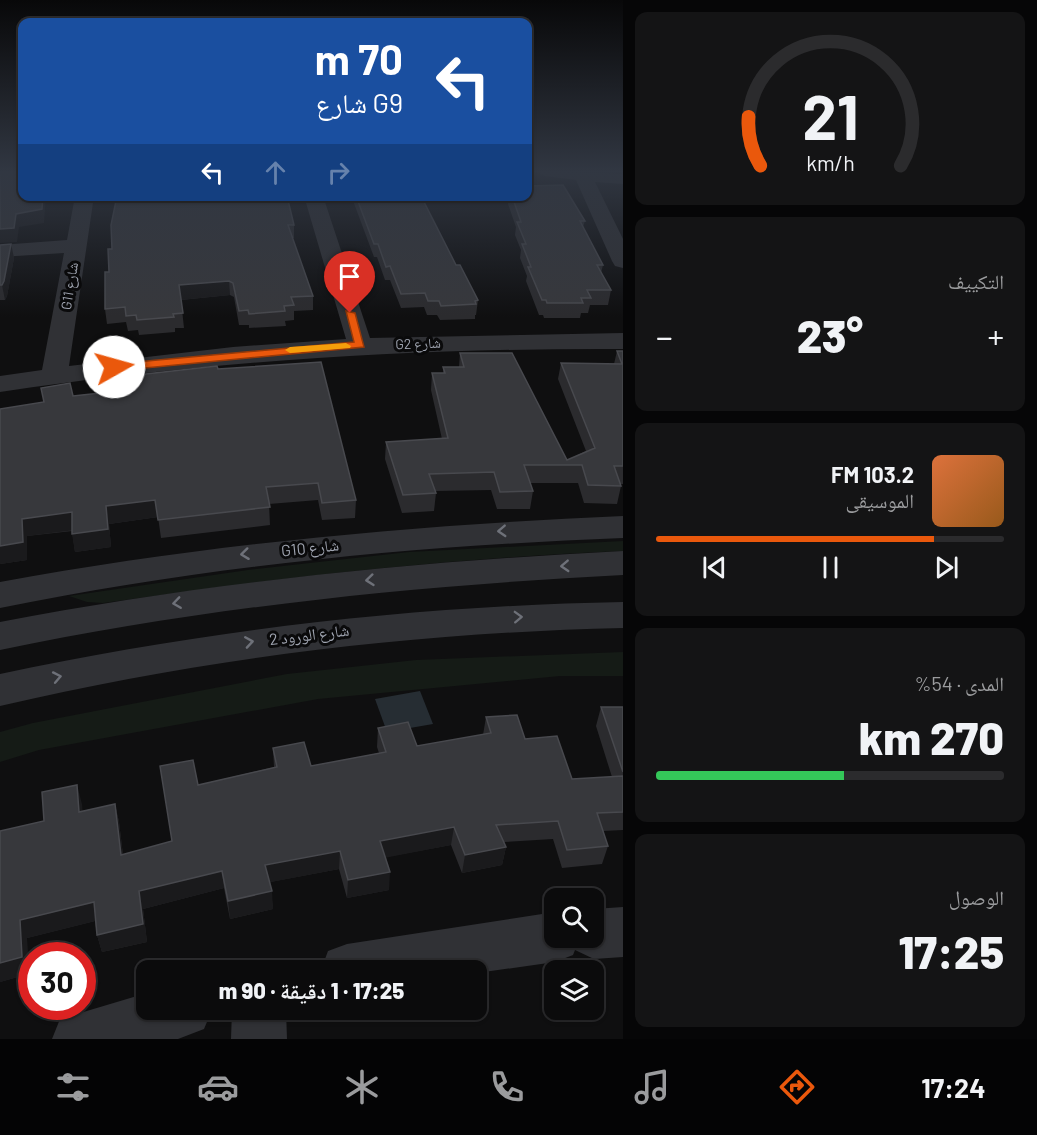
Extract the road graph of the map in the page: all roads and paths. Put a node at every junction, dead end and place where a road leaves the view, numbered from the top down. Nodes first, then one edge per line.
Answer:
1 (80, 219) edge
2 (320, 219) edge
3 (604, 219) edge
4 (75, 246) junction
5 (0, 251) edge
6 (623, 261) edge
7 (623, 341) edge
8 (360, 345) junction
9 (54, 375) junction
10 (0, 384) edge
11 (623, 526) edge
12 (623, 563) edge
13 (2, 595) edge
14 (623, 615) edge
15 (87, 616) junction
16 (0, 636) edge
17 (0, 690) edge
18 (623, 932) edge
19 (604, 933) edge
20 (544, 939) edge
21 (404, 960) edge
22 (157, 1020) edge
23 (259, 1020) edge
24 (120, 1034) edge
25 (259, 1039) edge

1 - 4 street, G11 شارع
2 - 8 street
3 - 6 street
4 - 5 street
4 - 9 street, G11 شارع
7 - 8 street, G2 شارع
8 - 9 street, G2 شارع
9 - 10 street, G2 شارع
11 -> 13 street, G10 شارع
12 -> 15 street
13 - 15 street
17 -> 14 street, شارع الورود 2
15 - 16 street
18 - 19 street
20 - 21 street
22 - 24 street
23 - 25 street

